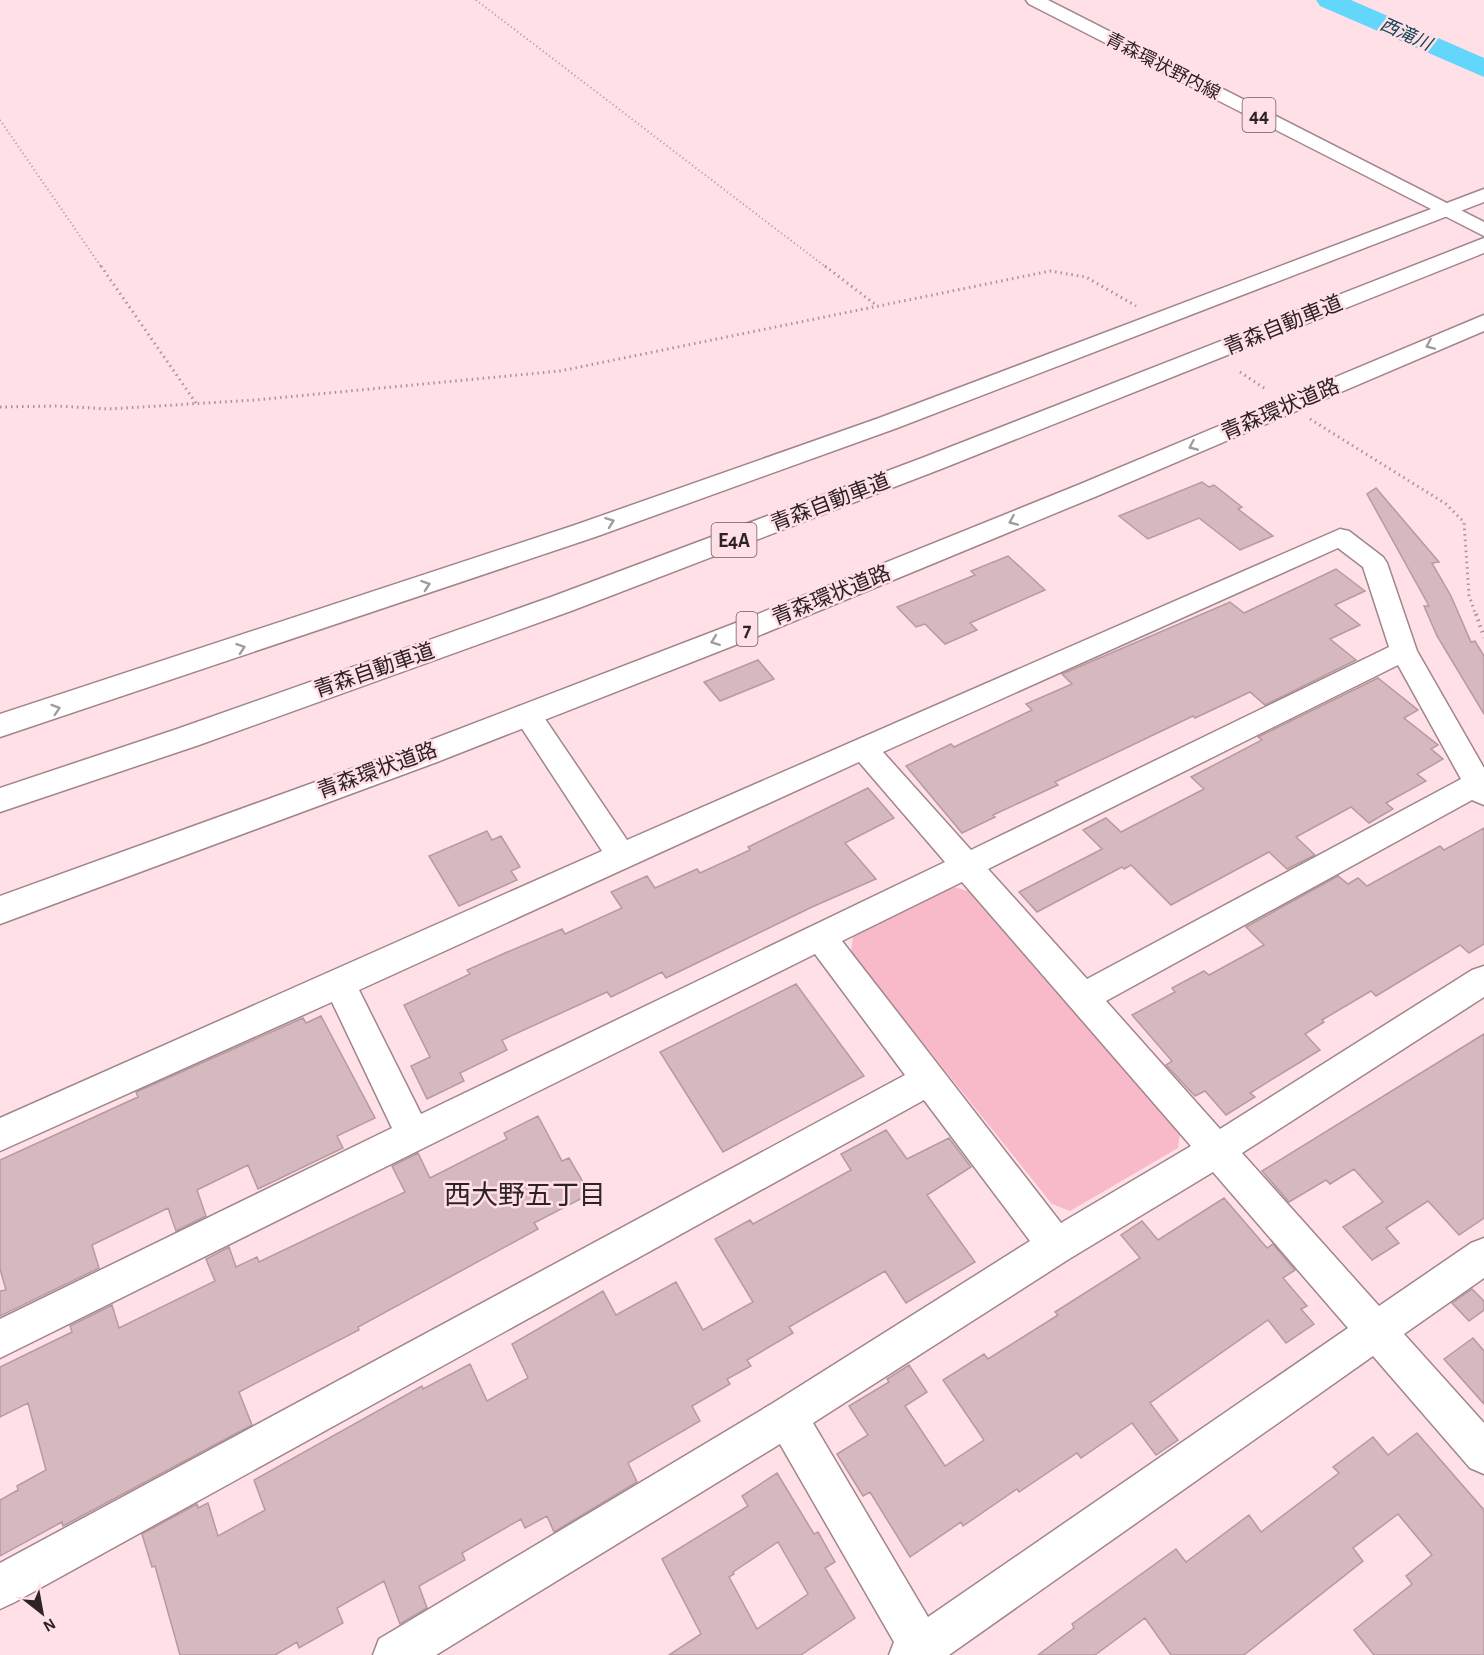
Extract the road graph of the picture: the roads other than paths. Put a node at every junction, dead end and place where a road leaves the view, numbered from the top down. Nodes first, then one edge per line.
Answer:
1 (1035, 0) edge
2 (1484, 195) edge
3 (1445, 210) junction
4 (1484, 230) edge
5 (1484, 245) edge
6 (1484, 321) edge
7 (1404, 651) junction
8 (527, 714) junction
9 (0, 726) edge
10 (864, 749) junction
11 (1481, 788) edge
12 (0, 800) edge
13 (621, 856) junction
14 (968, 866) junction
15 (0, 910) edge
16 (821, 938) junction
17 (1484, 980) edge
18 (340, 984) junction
19 (1082, 998) junction
20 (928, 1080) junction
21 (413, 1134) junction
22 (0, 1135) edge
23 (1217, 1150) junction
24 (1056, 1246) junction
25 (1484, 1256) edge
26 (1377, 1331) junction
27 (0, 1339) edge
28 (786, 1417) junction
29 (1484, 1454) edge
30 (0, 1587) edge
31 (920, 1653) edge
32 (395, 1655) edge

1 - 3 main road, 青森環状野内線 / 44
2 - 3 main road
3 - 4 main road, 青森環状野内線 / 44
9 -> 3 main road
5 - 12 main road, 青森自動車道 / E4A
6 -> 8 main road, 青森環状道路 / 7
7 - 10 street
7 - 11 street
7 - 14 street
8 - 13 street
8 - 15 main road, 青森環状道路 / 7
10 - 13 street
10 - 14 street
11 - 19 street
13 - 18 street
14 - 16 street
14 - 19 street
16 - 20 street
16 - 21 street
17 - 23 street
18 - 21 street
18 - 22 street
19 - 23 street
20 - 24 street
20 - 30 street
21 - 27 street
23 - 24 street
23 - 26 street
24 - 28 street
25 - 26 street
26 - 29 street
26 - 31 street
28 - 31 street
28 - 32 street

